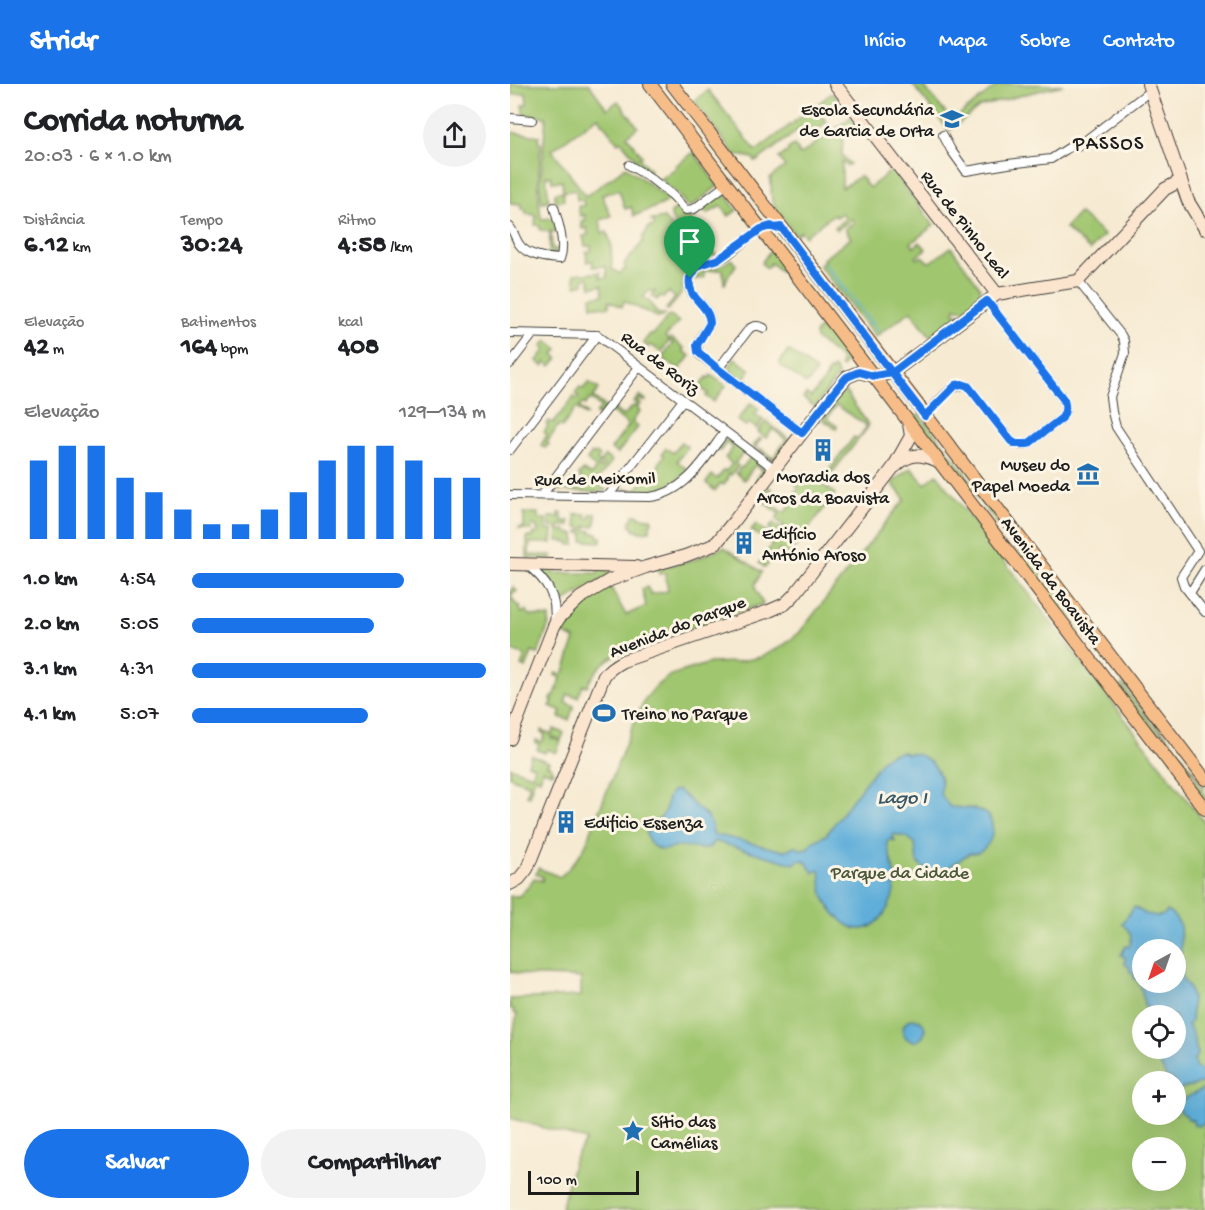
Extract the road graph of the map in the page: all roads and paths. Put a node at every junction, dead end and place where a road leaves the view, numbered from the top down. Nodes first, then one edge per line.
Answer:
1 (650, 84) edge
2 (672, 84) edge
3 (834, 84) edge
4 (1149, 87) edge
5 (510, 118) edge
6 (532, 120) dead end
7 (943, 135) dead end
8 (629, 165) dead end
9 (1180, 181) junction
10 (727, 184) junction
11 (554, 207) dead end
12 (510, 227) edge
13 (781, 227) junction
14 (761, 229) junction
15 (1205, 229) edge
16 (1078, 282) junction
17 (992, 298) junction
18 (764, 328) dead end
19 (510, 333) edge
20 (533, 334) junction
21 (597, 335) junction
22 (510, 364) edge
23 (639, 367) junction
24 (718, 369) junction
25 (892, 373) junction
26 (874, 376) junction
27 (683, 399) junction
28 (925, 416) junction
29 (909, 424) junction
30 (725, 432) junction
31 (802, 433) junction
32 (510, 450) edge
33 (938, 461) junction
34 (893, 468) junction
35 (775, 469) junction
36 (510, 495) edge
37 (542, 495) junction
38 (608, 496) junction
39 (1202, 554) edge
40 (510, 564) edge
41 (526, 564) junction
42 (646, 567) junction
43 (1205, 570) edge
44 (1190, 593) junction
45 (1205, 612) edge
46 (554, 626) junction
47 (510, 739) edge
48 (1205, 779) edge
49 (1205, 809) edge
50 (510, 884) edge

1 - 10 main road, Avenida da Boavista
2 - 13 main road, Avenida da Boavista
3 - 17 street, Rua de Pinho Leal
4 - 7 street
4 - 9 street
5 - 6 street
8 - 10 street
9 - 15 street
9 - 16 street
10 - 14 main road, Avenida da Boavista
11 - 12 street
13 - 14 street
13 - 25 main road, Avenida da Boavista
14 - 24 street
14 - 26 main road, Avenida da Boavista
16 - 17 street, Rua de Pinho Leal
16 - 39 street
17 - 25 street
17 - 28 street
18 - 24 street
19 - 20 street, Rua de Roriz
20 - 21 street, Rua de Roriz
20 - 22 street
21 - 23 street, Rua de Roriz
21 - 32 street
23 - 27 street, Rua de Roriz
23 - 37 street
24 - 31 street
25 - 26 street
25 - 28 main road, Avenida da Boavista
26 - 29 main road, Avenida da Boavista
26 - 31 street
27 - 30 street, Rua de Roriz
27 - 38 street
28 - 48 main road, Avenida da Boavista
29 - 33 main road, Avenida da Boavista
29 - 34 street, Avenida do Parque
30 - 35 street, Rua de Roriz
30 - 38 street, Rua de Meixomil
31 - 35 street
33 - 34 street, Avenida do Parque
33 - 49 main road, Avenida da Boavista
34 - 50 street, Avenida do Parque
35 - 42 street
36 - 37 street, Rua de Meixomil
37 - 38 street, Rua de Meixomil
39 - 44 street
40 - 41 street
41 - 42 street
41 - 46 street
42 - 46 street
43 - 44 street
44 - 45 street
46 - 47 street

